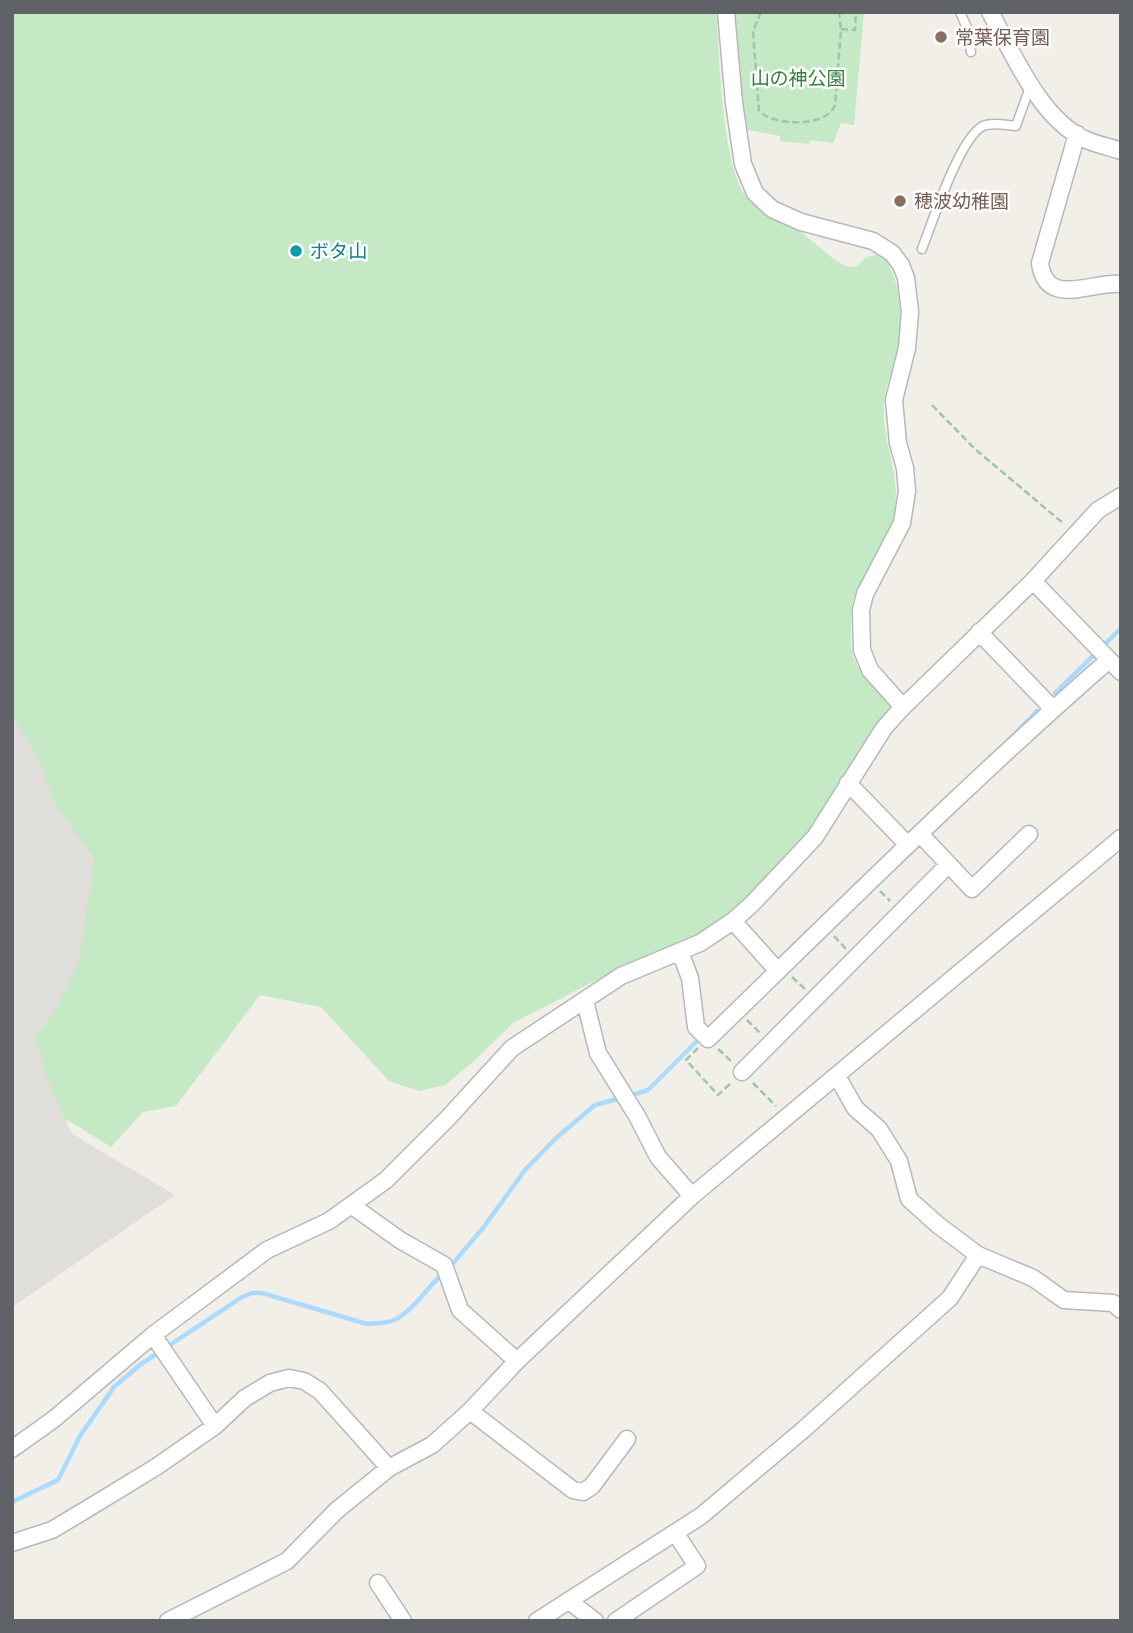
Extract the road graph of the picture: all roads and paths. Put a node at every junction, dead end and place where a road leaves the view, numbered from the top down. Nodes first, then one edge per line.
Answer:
1 (726, 12) edge
2 (761, 12) edge
3 (839, 12) edge
4 (856, 12) edge
5 (960, 12) edge
6 (990, 12) edge
7 (841, 29) junction
8 (971, 52) dead end
9 (1031, 85) junction
10 (1077, 134) junction
11 (1121, 151) edge
12 (922, 249) dead end
13 (1121, 284) edge
14 (932, 405) dead end
15 (1121, 496) edge
16 (1075, 533) junction
17 (1033, 581) junction
18 (979, 632) junction
19 (1107, 659) edge
20 (903, 707) junction
21 (1053, 709) junction
22 (848, 783) junction
23 (1029, 834) dead end
24 (1121, 838) edge
25 (910, 839) junction
26 (948, 865) junction
27 (870, 881) junction
28 (902, 913) junction
29 (733, 921) junction
30 (824, 926) junction
31 (680, 951) junction
32 (855, 960) junction
33 (777, 966) junction
34 (815, 1000) junction
35 (584, 1001) junction
36 (738, 1010) junction
37 (704, 1035) junction
38 (771, 1044) junction
39 (742, 1072) junction
40 (837, 1076) junction
41 (787, 1118) junction
42 (692, 1196) junction
43 (351, 1205) junction
44 (978, 1255) junction
45 (1118, 1303) edge
46 (160, 1345) junction
47 (517, 1361) junction
48 (470, 1411) junction
49 (215, 1426) junction
50 (627, 1439) dead end
51 (12, 1449) edge
52 (389, 1468) junction
53 (676, 1534) junction
54 (12, 1543) edge
55 (378, 1583) dead end
56 (569, 1601) junction
57 (168, 1621) edge
58 (403, 1621) edge
59 (537, 1621) edge
60 (595, 1621) edge
61 (616, 1621) edge

1 - 20 street
2 - 7 path
3 - 7 path
4 - 7 path
5 - 8 lane
6 - 9 street
9 - 10 street
9 - 12 lane
10 - 11 street
10 - 13 street
14 - 16 path
15 - 16 street
16 - 17 street
17 - 18 street
17 - 19 street
18 - 20 street
18 - 21 street
19 - 21 street
20 - 22 street
21 - 25 street
22 - 25 street
22 - 29 street
23 - 26 street
24 - 40 street
25 - 26 street
25 - 27 street
26 - 28 street
27 - 28 path
27 - 30 street
28 - 32 street
29 - 31 street
29 - 33 street
30 - 32 path
30 - 33 street
31 - 35 street
31 - 37 street
32 - 34 street
33 - 34 path
33 - 36 street
34 - 38 street
35 - 42 street
35 - 43 street
36 - 37 street
36 - 38 path
37 - 39 path
37 - 39 path
38 - 39 street
39 - 41 path
40 - 41 street
40 - 44 street
41 - 42 street
42 - 47 street
43 - 46 street
43 - 47 street
44 - 45 street
44 - 53 street
46 - 49 street
46 - 51 street
47 - 48 street
48 - 50 street
48 - 52 street
49 - 52 street
49 - 54 street
52 - 57 street
53 - 56 street
53 - 61 street
55 - 58 street
56 - 59 street
56 - 60 street

